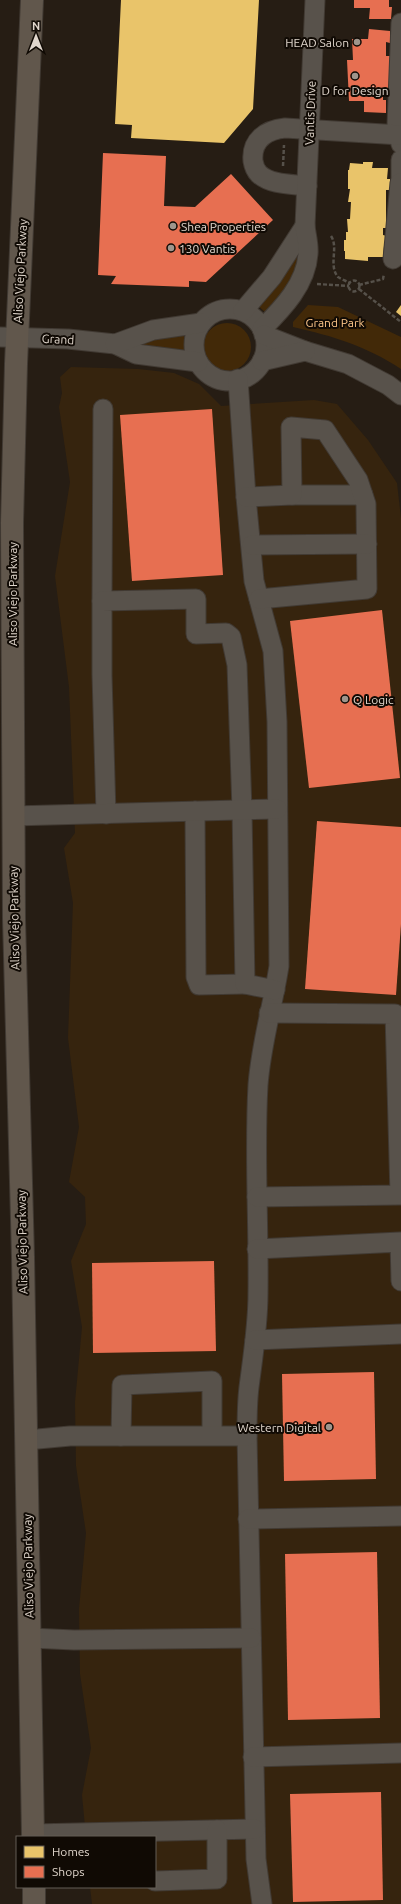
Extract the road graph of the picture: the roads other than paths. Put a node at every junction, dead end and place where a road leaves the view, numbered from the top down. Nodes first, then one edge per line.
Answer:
1 (32, 0) edge
2 (315, 0) edge
3 (401, 23) edge
4 (309, 128) junction
5 (400, 138) edge
6 (401, 160) edge
7 (401, 183) edge
8 (307, 186) junction
9 (305, 226) junction
10 (388, 265) road end
11 (243, 311) junction
12 (201, 323) junction
13 (263, 332) junction
14 (8, 337) edge
15 (115, 344) junction
16 (305, 351) junction
17 (262, 361) junction
18 (198, 362) junction
19 (238, 379) junction
20 (401, 395) edge
21 (103, 409) dead end
22 (292, 495) junction
23 (363, 495) junction
24 (246, 497) junction
25 (367, 544) junction
26 (252, 546) junction
27 (259, 599) junction
28 (102, 601) junction
29 (242, 810) junction
30 (277, 810) junction
31 (196, 811) junction
32 (106, 814) junction
33 (13, 816) junction
34 (245, 984) junction
35 (275, 990) junction
36 (269, 1014) junction
37 (257, 1197) junction
38 (257, 1249) junction
39 (401, 1281) edge
40 (401, 1334) edge
41 (255, 1340) junction
42 (212, 1435) junction
43 (120, 1436) junction
44 (247, 1436) junction
45 (26, 1440) junction
46 (401, 1516) edge
47 (248, 1519) junction
48 (30, 1638) junction
49 (251, 1638) junction
50 (401, 1753) edge
51 (253, 1757) junction
52 (255, 1829) junction
53 (217, 1830) junction
54 (127, 1834) edge
55 (33, 1835) edge
56 (156, 1882) edge
57 (34, 1888) edge
58 (34, 1904) edge
59 (262, 1904) edge

1 - 14 main road, Aliso Viejo Parkway
2 - 4 street, Vantis Drive
3 - 5 street
4 - 5 street
4 - 8 street, Vantis Drive
4 - 8 street
6 - 7 street
7 - 10 street
8 - 9 street, Vantis Drive
9 - 11 street
9 - 13 street, Vantis Drive
11 - 12 street
11 - 13 street
12 - 15 street, Grand
12 - 18 street
13 - 16 street
13 - 17 street
14 - 15 street, Grand
14 - 33 main road, Aliso Viejo Parkway
15 - 18 street, Grand
16 - 17 street
16 - 20 street
17 - 19 street
18 - 19 street
19 - 24 street
21 - 28 street
22 - 23 street
22 - 23 street
22 - 24 street
23 - 25 street
24 - 26 street
25 - 26 street
25 - 27 street
26 - 27 street
27 - 30 street
28 - 29 street
28 - 32 street
29 - 30 street
29 - 31 street
29 - 34 street
30 - 35 street
31 - 32 street
31 - 34 street
32 - 33 street
33 - 45 main road, Aliso Viejo Parkway
34 - 35 street
35 - 36 street
36 - 37 street
36 - 37 street
37 - 38 street
38 - 39 street
38 - 41 street
40 - 41 street
41 - 44 street
42 - 43 street
42 - 43 street
42 - 44 street
43 - 45 street
44 - 47 street
45 - 48 main road, Aliso Viejo Parkway
46 - 47 street
47 - 49 street
48 - 49 street
48 - 55 main road, Aliso Viejo Parkway
49 - 51 street
50 - 51 street
51 - 52 street
52 - 53 street
52 - 59 street
53 - 54 street
53 - 56 street
54 - 55 street
57 - 58 main road

